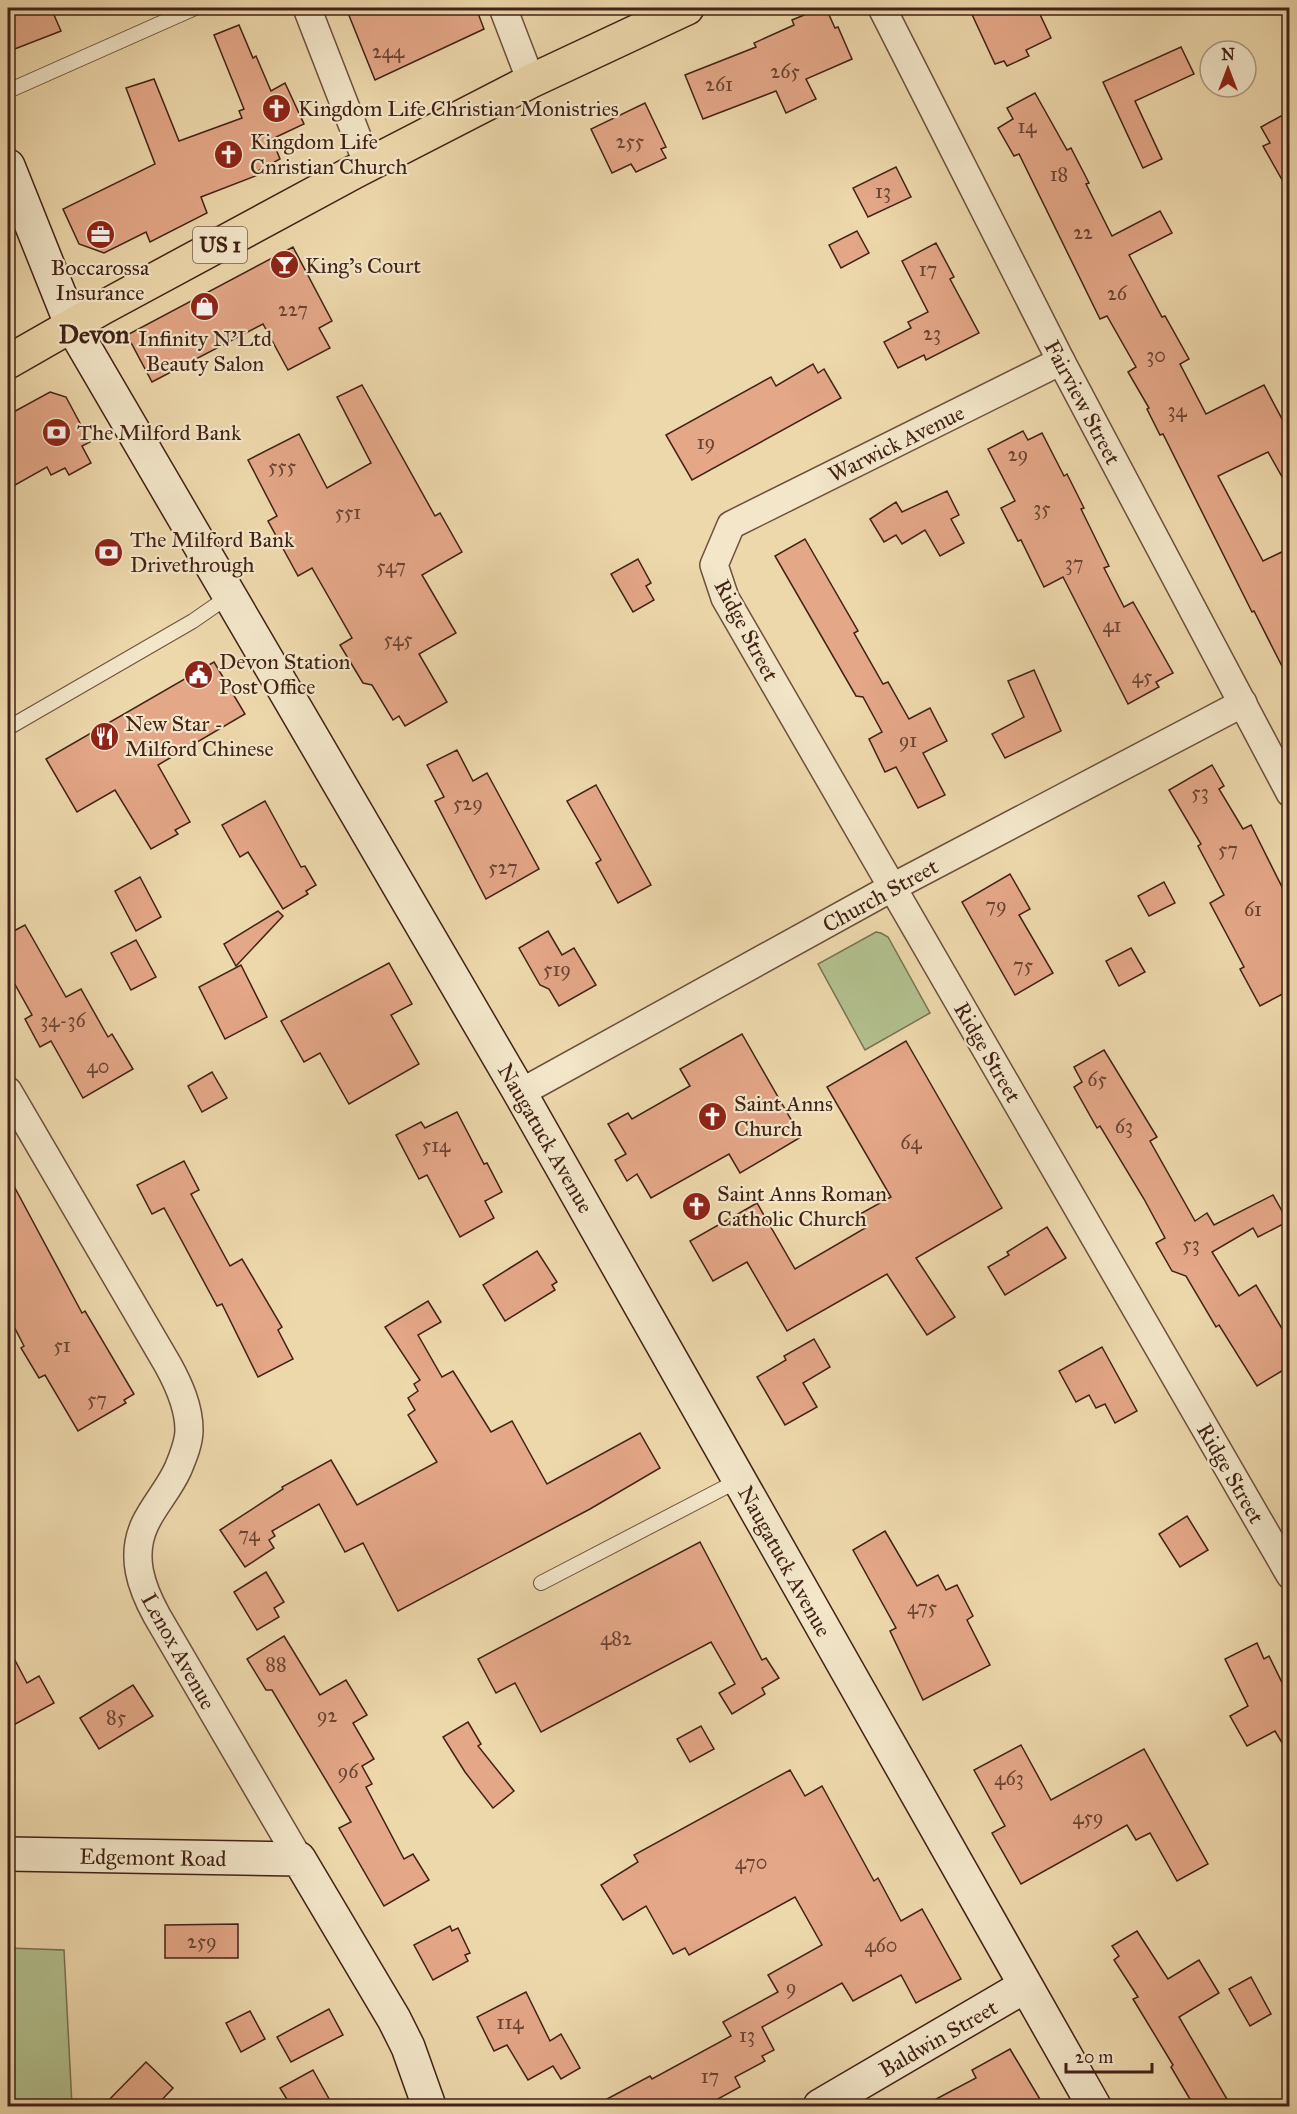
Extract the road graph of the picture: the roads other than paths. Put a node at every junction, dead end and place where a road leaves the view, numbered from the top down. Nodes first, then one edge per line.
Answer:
1 (195, 8) edge
2 (307, 8) edge
3 (503, 8) edge
4 (687, 8) edge
5 (882, 8) edge
6 (531, 81) junction
7 (8, 91) edge
8 (369, 165) junction
9 (8, 166) edge
10 (72, 326) junction
11 (1061, 361) junction
12 (8, 362) edge
13 (731, 525) joint
14 (229, 596) junction
15 (1243, 703) junction
16 (8, 728) edge
17 (1290, 793) edge
18 (893, 887) junction
19 (8, 1091) edge
20 (520, 1093) junction
21 (739, 1480) junction
22 (1290, 1575) edge
23 (541, 1583) dead end
24 (8, 1854) edge
25 (299, 1859) junction
26 (1025, 1986) junction
27 (429, 2106) edge
28 (820, 2106) edge
29 (1094, 2106) edge

1 - 7 lane
2 - 8 street
3 - 6 street
4 - 6 main road, US 1
5 - 11 street, Fairview Street
6 - 8 main road, US 1
8 - 10 main road, US 1
9 - 10 main road, Naugatuck Avenue
10 - 12 main road, US 1
10 - 14 main road, Naugatuck Avenue
11 - 13 street, Warwick Avenue
11 - 15 street, Fairview Street
13 - 18 street, Ridge Street
14 - 16 lane
14 - 20 main road, Naugatuck Avenue
15 - 17 street, Fairview Street
15 - 18 street, Church Street
18 - 20 street, Church Street
18 - 22 street, Ridge Street
19 - 25 street, Lenox Avenue
20 - 21 main road, Naugatuck Avenue
21 - 23 lane
21 - 26 main road, Naugatuck Avenue
24 - 25 main road, Edgemont Road
25 - 27 main road, Lenox Avenue
26 - 28 main road, Baldwin Street
26 - 29 main road, Naugatuck Avenue

